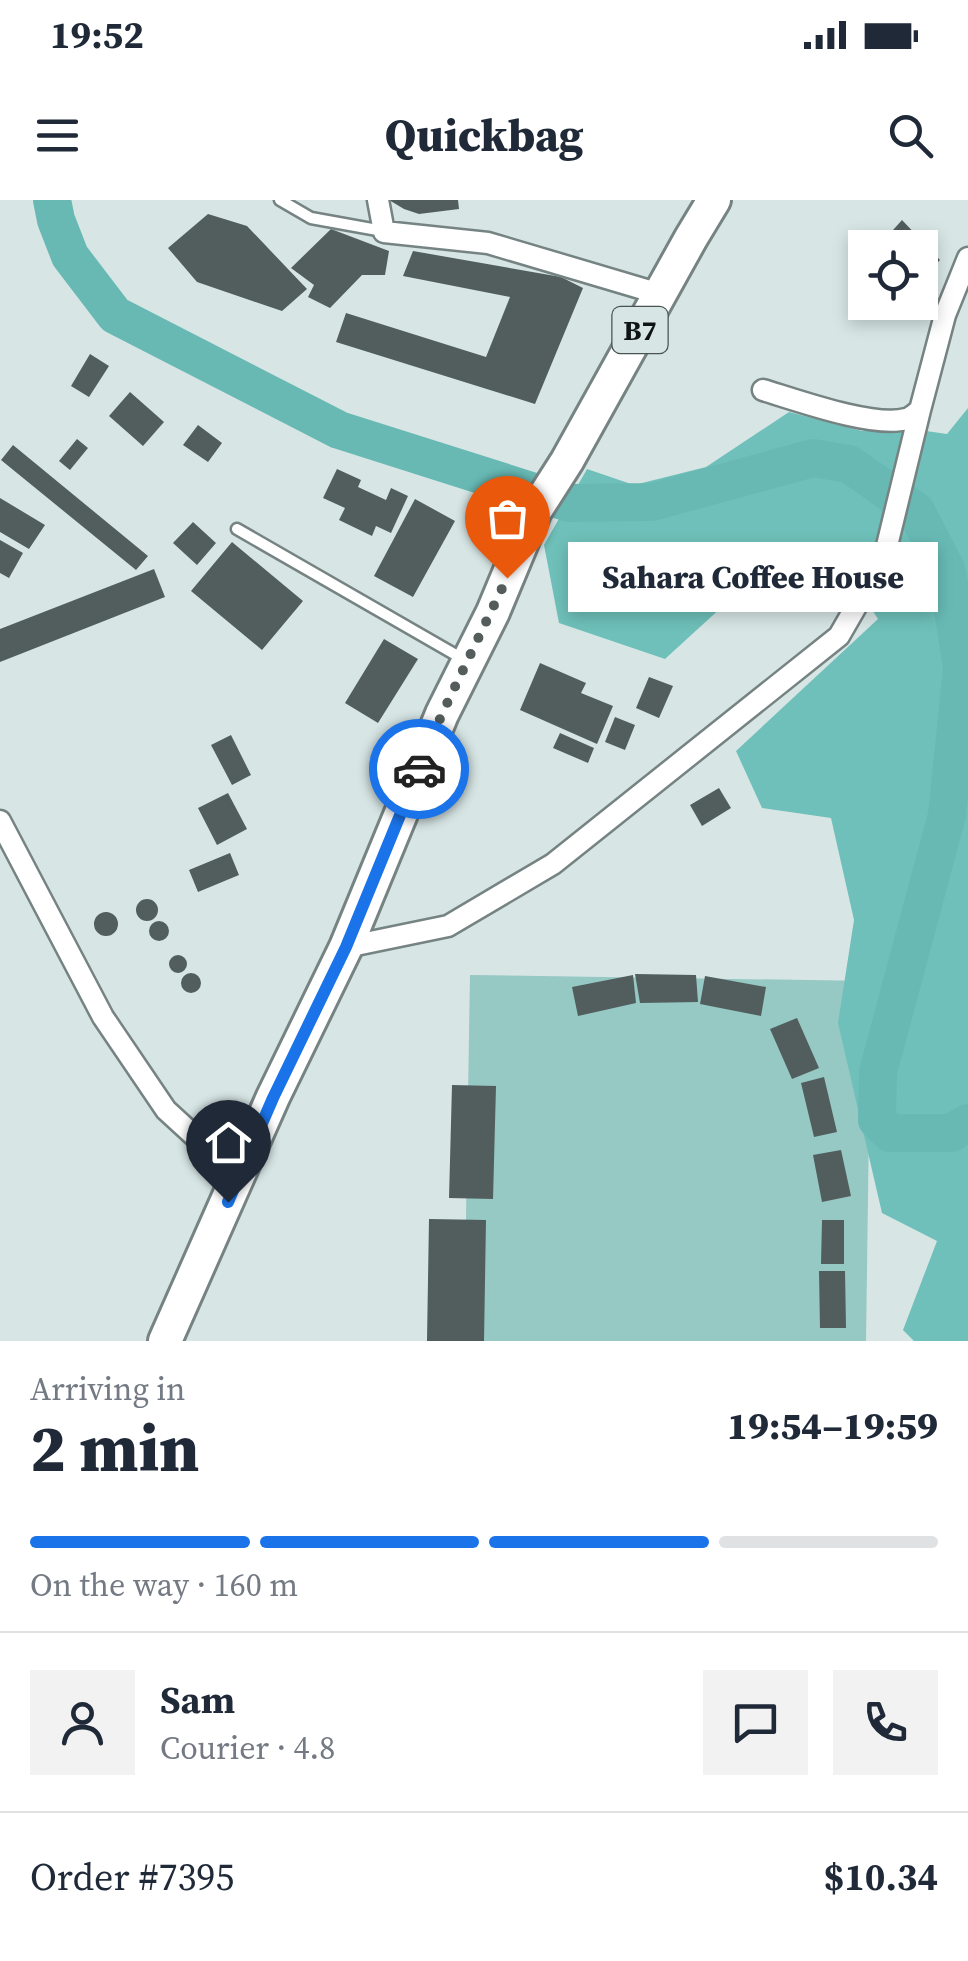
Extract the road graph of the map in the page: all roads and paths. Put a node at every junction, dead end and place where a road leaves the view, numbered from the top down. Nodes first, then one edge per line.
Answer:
1 (280, 200) edge
2 (378, 200) edge
3 (714, 200) edge
4 (384, 232) junction
5 (968, 258) edge
6 (660, 294) junction
7 (763, 390) dead end
8 (920, 410) junction
9 (238, 530) dead end
10 (468, 662) junction
11 (0, 822) edge
12 (346, 947) junction
13 (243, 1168) junction
14 (165, 1341) edge

1 - 4 lane
2 - 4 street
3 - 6 highway, B7
4 - 6 street
5 - 8 street
6 - 10 highway, B7
7 - 8 street
8 - 12 street
9 - 10 lane
10 - 12 highway, B7
11 - 13 street
12 - 13 highway, B7
13 - 14 highway, B7

